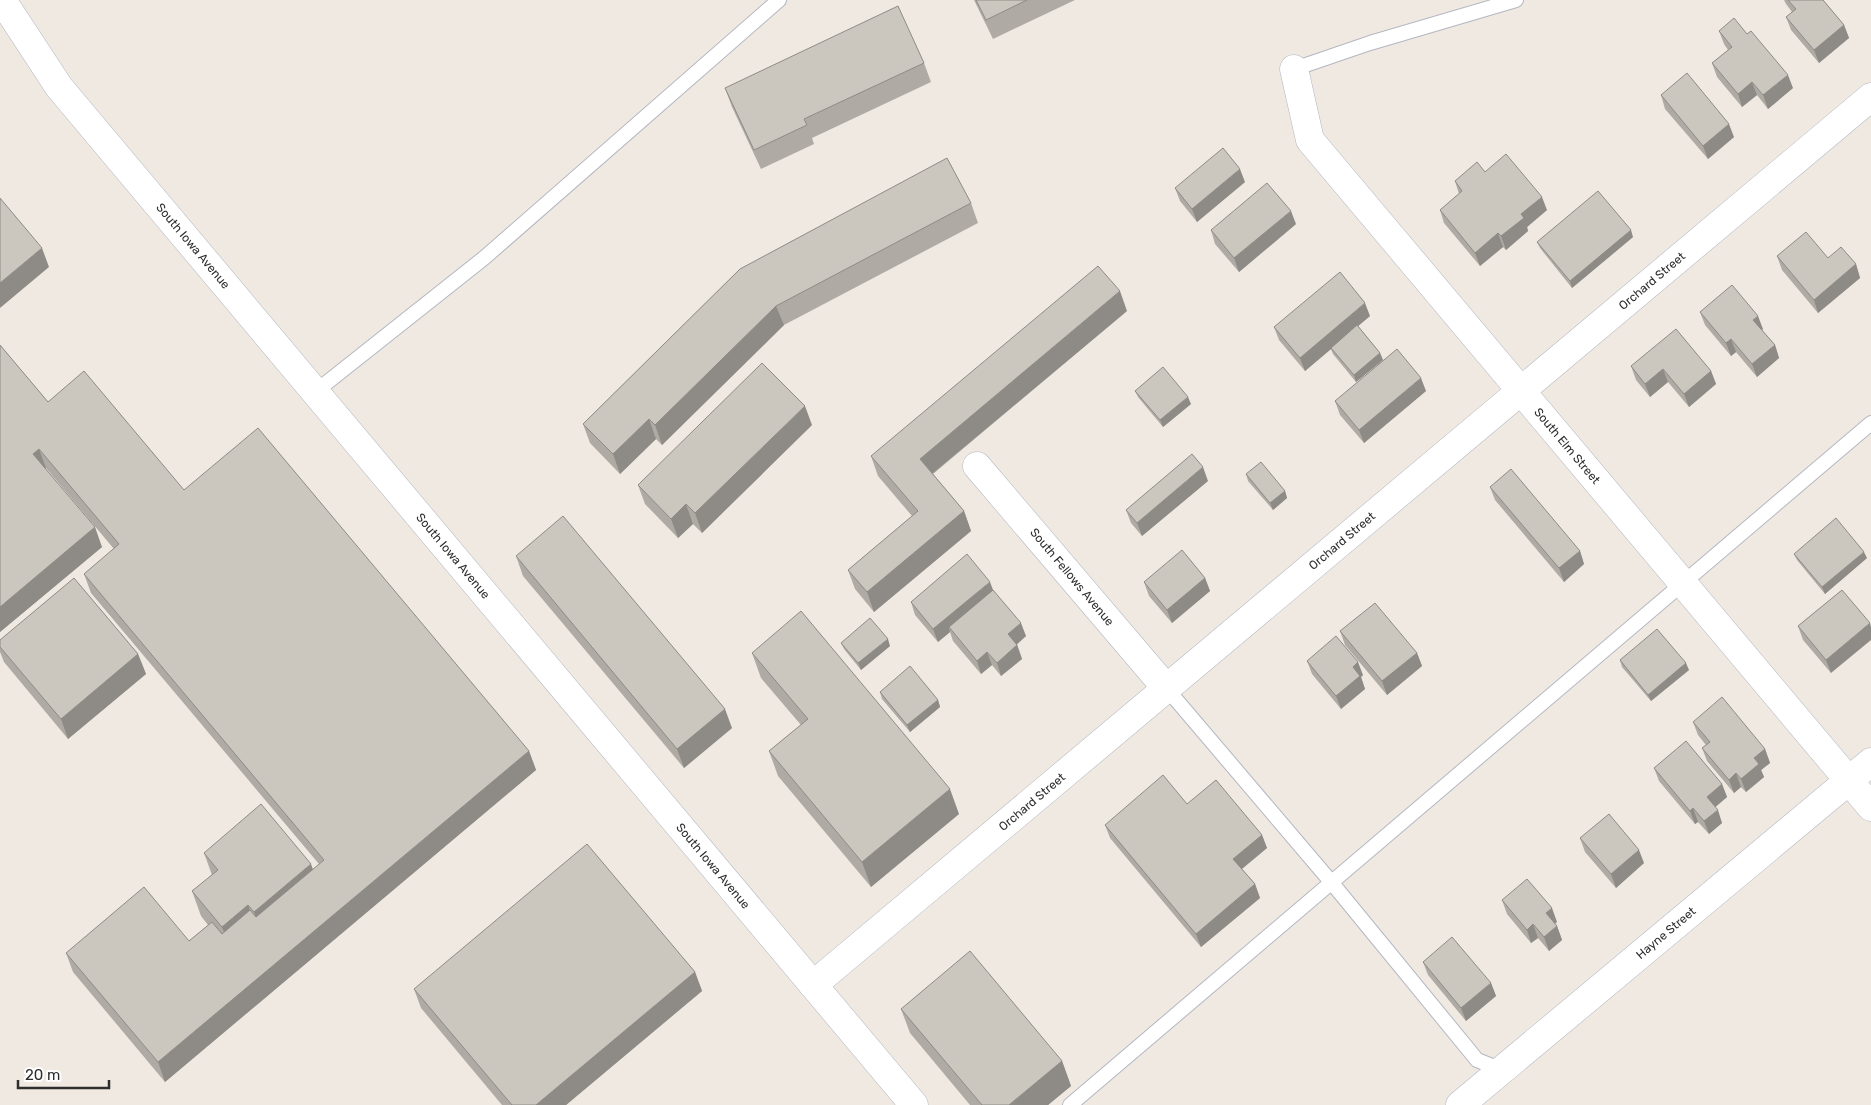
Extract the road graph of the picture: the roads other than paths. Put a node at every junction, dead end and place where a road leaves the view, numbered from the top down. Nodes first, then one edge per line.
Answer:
1 (2, 0) edge
2 (779, 0) edge
3 (1516, 0) edge
4 (1294, 69) joint
5 (1871, 97) edge
6 (1521, 391) junction
7 (315, 392) junction
8 (1871, 423) edge
9 (977, 466) dead end
10 (1684, 584) junction
11 (1167, 689) junction
12 (1871, 762) edge
13 (1848, 781) junction
14 (1871, 807) edge
15 (1332, 883) junction
16 (813, 985) junction
17 (1502, 1070) junction
18 (914, 1105) edge
19 (1070, 1105) edge
20 (1460, 1105) edge

1 - 7 street, South Iowa Avenue
2 - 7 lane
3 - 4 lane
4 - 6 street, South Elm Street
5 - 6 street, Orchard Street
6 - 10 street, South Elm Street
6 - 11 street, Orchard Street
7 - 16 street, South Iowa Avenue
8 - 10 lane
9 - 11 street, South Fellows Avenue
10 - 13 street, South Elm Street
10 - 15 lane
11 - 15 lane
11 - 16 street, Orchard Street
12 - 13 street, Hayne Street
13 - 14 street, South Elm Street
13 - 17 street, Hayne Street
15 - 17 lane
15 - 19 lane
16 - 18 street, South Iowa Avenue
17 - 20 street, Hayne Street

